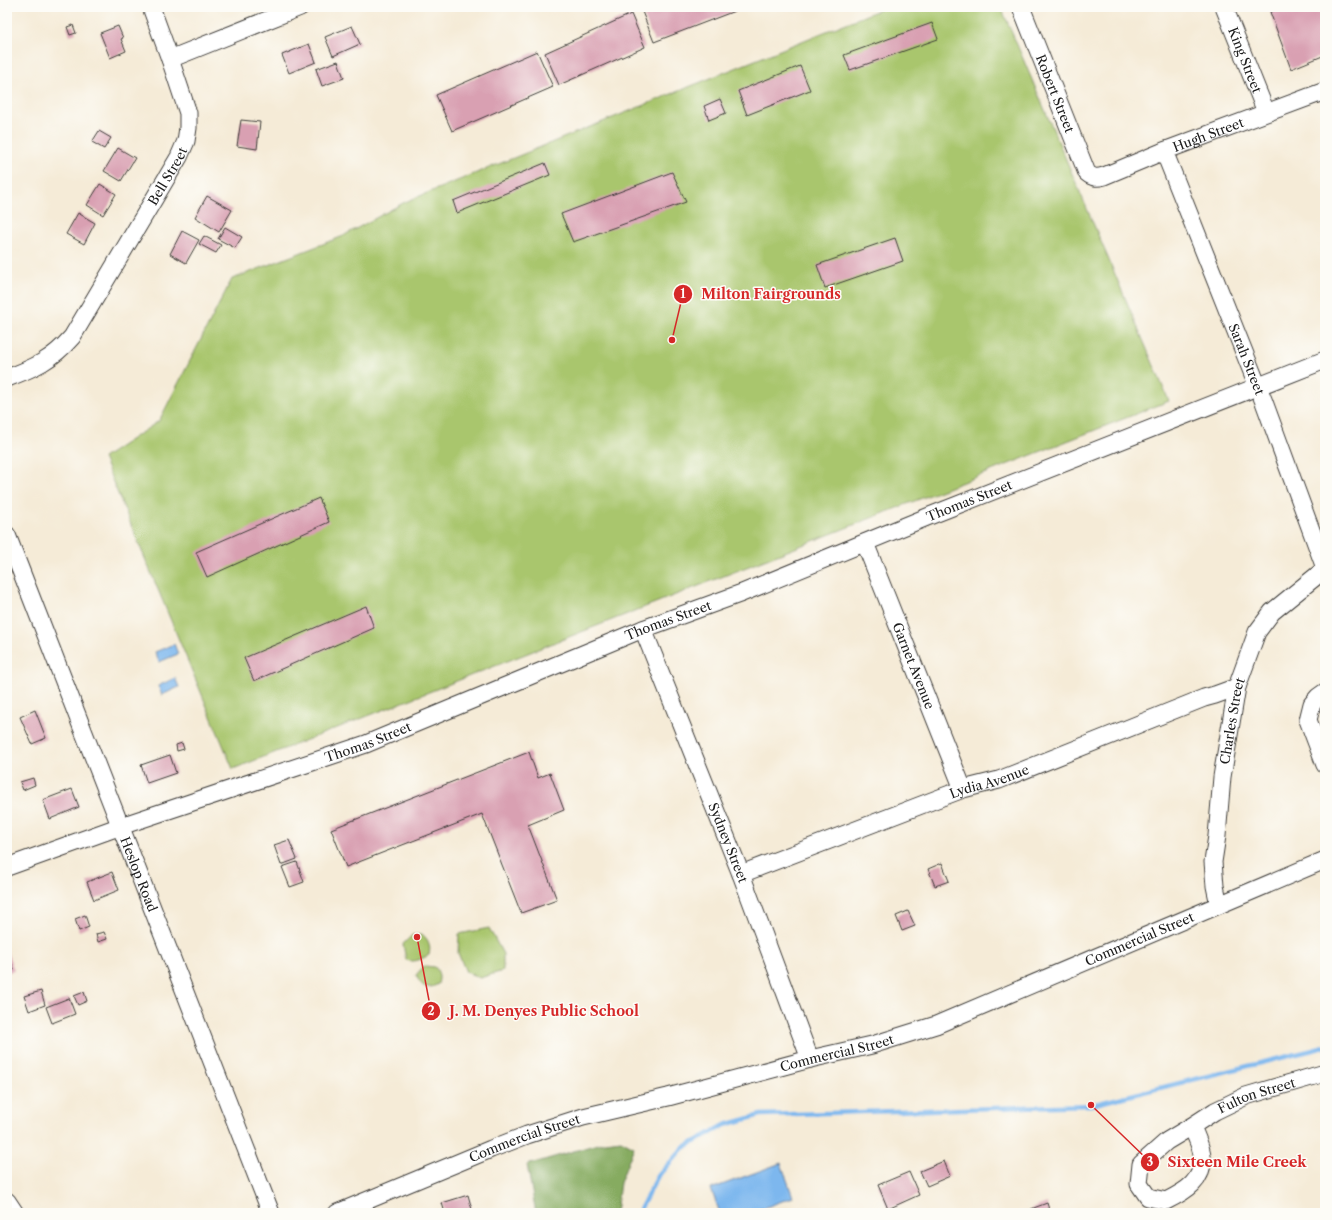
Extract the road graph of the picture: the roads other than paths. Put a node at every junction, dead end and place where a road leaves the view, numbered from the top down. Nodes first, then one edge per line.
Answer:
1 (151, 7) edge
2 (300, 7) edge
3 (1021, 7) edge
4 (1224, 7) edge
5 (170, 59) junction
6 (1325, 91) edge
7 (1266, 112) junction
8 (1164, 151) junction
9 (1093, 177) joint
10 (1325, 360) edge
11 (7, 378) edge
12 (1258, 387) junction
13 (7, 535) edge
14 (865, 543) junction
15 (1325, 569) edge
16 (643, 629) junction
17 (1237, 687) junction
18 (1325, 692) edge
19 (1325, 765) edge
20 (962, 789) junction
21 (121, 826) junction
22 (1325, 860) edge
23 (7, 867) edge
24 (741, 874) junction
25 (1219, 905) junction
26 (810, 1059) junction
27 (1325, 1073) edge
28 (1192, 1126) dead end
29 (7, 1202) edge
30 (15, 1213) edge
31 (271, 1213) edge
32 (337, 1213) edge

1 - 5 street, Bell Street
2 - 5 street
3 - 9 street, Robert Street
4 - 7 street, King Street
5 - 11 street, Bell Street
6 - 7 street, Hugh Street
7 - 8 street, Hugh Street
8 - 9 street, Hugh Street
8 - 12 street, Sarah Street
10 - 12 street, Thomas Street
12 - 14 street, Thomas Street
12 - 15 street, Sarah Street
13 - 21 street, Heslop Road
14 - 16 street, Thomas Street
14 - 20 street, Garnet Avenue
15 - 17 street, Charles Street
16 - 21 street, Thomas Street
16 - 24 street, Sydney Street
17 - 20 street, Lydia Avenue
17 - 25 street, Charles Street
18 - 19 street
20 - 24 street, Lydia Avenue
21 - 23 street, Thomas Street
21 - 31 street, Heslop Road
22 - 25 street, Commercial Street
24 - 26 street, Sydney Street
25 - 26 street, Commercial Street
26 - 32 street, Commercial Street
27 - 28 street, Fulton Street
29 - 30 street

